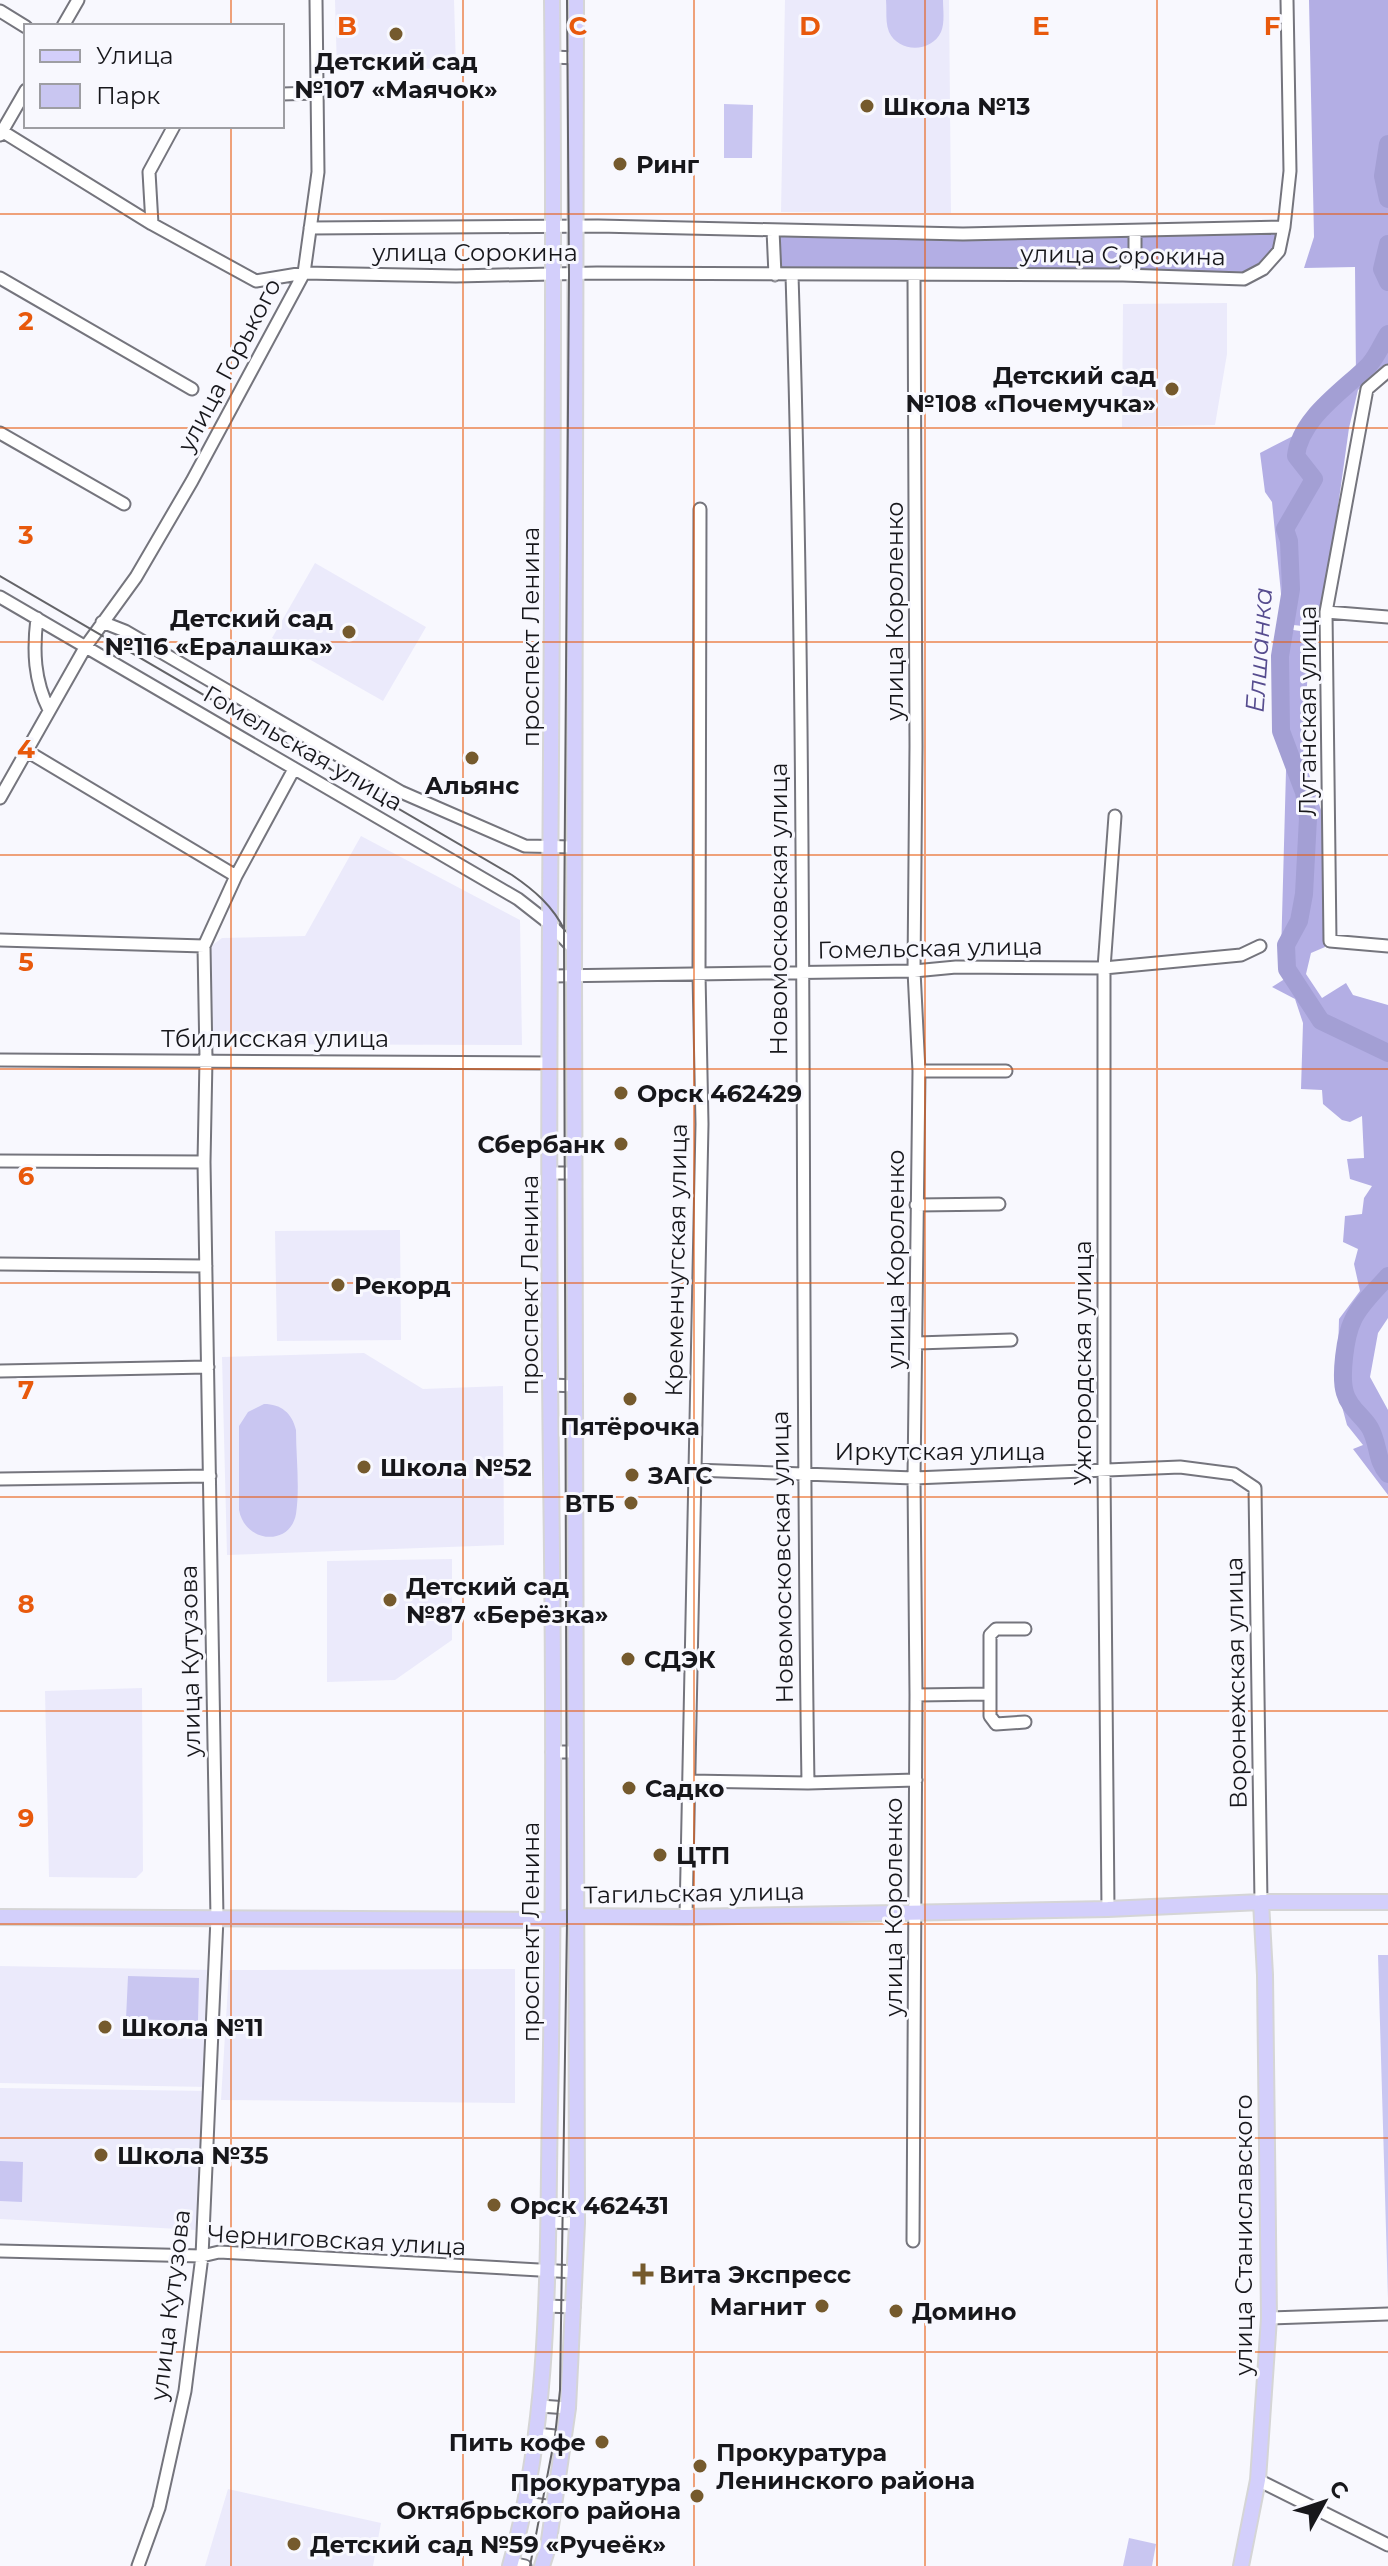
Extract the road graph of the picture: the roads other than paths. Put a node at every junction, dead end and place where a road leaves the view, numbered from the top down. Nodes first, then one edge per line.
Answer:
1 (78, 0) edge
2 (316, 0) edge
3 (552, 0) edge
4 (576, 0) edge
5 (1287, 0) edge
6 (0, 11) edge
7 (64, 24) edge
8 (24, 26) edge
9 (553, 57) junction
10 (576, 58) junction
11 (24, 93) edge
12 (317, 93) junction
13 (284, 94) edge
14 (173, 128) edge
15 (1, 133) edge
16 (152, 224) junction
17 (554, 227) junction
18 (577, 227) junction
19 (1284, 227) junction
20 (310, 228) junction
21 (773, 230) junction
22 (1135, 231) junction
23 (304, 273) junction
24 (577, 274) junction
25 (554, 275) junction
26 (775, 275) junction
27 (792, 275) junction
28 (1123, 275) junction
29 (914, 276) junction
30 (0, 278) edge
31 (1388, 371) edge
32 (192, 389) dead end
33 (0, 433) edge
34 (124, 504) dead end
35 (553, 508) junction
36 (574, 509) junction
37 (700, 509) dead end
38 (0, 597) edge
39 (1326, 612) junction
40 (1388, 617) edge
41 (37, 618) junction
42 (102, 622) junction
43 (86, 646) junction
44 (49, 710) junction
45 (25, 750) junction
46 (294, 769) junction
47 (0, 798) edge
48 (1115, 816) dead end
49 (551, 847) junction
50 (574, 847) junction
51 (236, 876) junction
52 (550, 924) junction
53 (0, 940) edge
54 (204, 946) junction
55 (1260, 946) dead end
56 (1388, 946) edge
57 (575, 950) junction
58 (1104, 968) junction
59 (914, 971) junction
60 (800, 972) junction
61 (699, 974) junction
62 (574, 975) junction
63 (551, 976) junction
64 (206, 1059) junction
65 (0, 1060) edge
66 (550, 1063) junction
67 (919, 1071) junction
68 (1006, 1071) dead end
69 (0, 1161) edge
70 (204, 1162) junction
71 (550, 1173) junction
72 (575, 1173) junction
73 (999, 1204) dead end
74 (916, 1205) junction
75 (0, 1264) edge
76 (206, 1266) junction
77 (1011, 1340) dead end
78 (917, 1343) junction
79 (208, 1367) junction
80 (0, 1371) edge
81 (551, 1385) junction
82 (576, 1386) junction
83 (694, 1470) junction
84 (1104, 1471) junction
85 (803, 1474) junction
86 (1234, 1474) joint
87 (210, 1476) junction
88 (914, 1478) junction
89 (0, 1479) edge
90 (552, 1527) junction
91 (576, 1527) junction
92 (553, 1584) junction
93 (576, 1584) junction
94 (1025, 1629) dead end
95 (990, 1694) junction
96 (916, 1695) junction
97 (1025, 1722) dead end
98 (552, 1752) junction
99 (576, 1752) junction
100 (916, 1780) junction
101 (689, 1781) junction
102 (808, 1783) junction
103 (1261, 1902) junction
104 (1388, 1902) edge
105 (1108, 1909) junction
106 (914, 1911) junction
107 (576, 1916) junction
108 (0, 1917) edge
109 (686, 1917) junction
110 (217, 1918) junction
111 (553, 1920) junction
112 (548, 2222) junction
113 (577, 2223) junction
114 (913, 2241) dead end
115 (0, 2251) edge
116 (202, 2256) junction
117 (547, 2271) junction
118 (575, 2272) junction
119 (546, 2306) junction
120 (574, 2307) junction
121 (1388, 2314) edge
122 (1269, 2318) junction
123 (540, 2406) junction
124 (568, 2408) junction
125 (536, 2434) junction
126 (565, 2437) junction
127 (1258, 2480) junction
128 (525, 2503) junction
129 (554, 2507) junction
130 (1387, 2542) edge
131 (516, 2565) edge
132 (138, 2566) edge
133 (542, 2566) edge
134 (1241, 2566) edge

1 - 7 street
2 - 12 street, улица Горького
3 - 9 main road, проспект Ленина
4 - 10 main road, проспект Ленина
5 - 19 street
6 - 8 street
9 - 10 street
9 - 17 main road, проспект Ленина
10 - 18 main road, проспект Ленина
11 - 15 street
12 - 13 street
12 - 20 street, улица Горького
14 - 16 street
15 - 16 street, улица Сорокина
16 - 23 street, улица Сорокина
17 - 18 street, улица Сорокина
17 - 20 street, улица Сорокина
17 - 25 main road, проспект Ленина
18 - 21 street, улица Сорокина
18 - 24 main road, проспект Ленина
19 - 22 street, улица Сорокина
19 - 28 street, улица Сорокина
20 - 23 street, улица Горького
21 - 22 street, улица Сорокина
21 - 26 street
22 - 28 street
23 - 25 street, улица Сорокина
23 - 42 street, улица Горького
24 - 25 street, улица Сорокина
24 - 26 street, улица Сорокина
24 - 36 main road, проспект Ленина
25 - 35 main road, проспект Ленина
26 - 27 street, улица Сорокина
27 - 29 street, улица Сорокина
27 - 60 street, Новомосковская улица
28 - 29 street, улица Сорокина
29 - 59 street, улица Короленко
30 - 32 street
31 - 39 street, Луганская улица
33 - 34 street
35 - 36 street
35 - 49 main road, проспект Ленина
36 - 50 main road, проспект Ленина
37 - 61 street, Кременчугская улица
38 - 41 street, Гомельская улица
39 - 40 street
39 - 56 street, Луганская улица
41 - 43 street, Гомельская улица
41 - 44 street
42 - 43 street, улица Горького
42 - 49 street, Гомельская улица
43 - 44 street, улица Горького
43 - 46 street, Гомельская улица
44 - 45 street, улица Горького
45 - 47 street, улица Горького
45 - 51 street
46 - 51 street, улица Кутузова
46 - 52 street, Гомельская улица
48 - 58 street, Ужгородская улица
49 - 50 street, Гомельская улица
49 - 52 main road, проспект Ленина
50 - 57 main road, проспект Ленина
51 - 54 street, улица Кутузова
52 - 57 street, Гомельская улица
52 - 63 main road, проспект Ленина
53 - 54 street
54 - 64 street, улица Кутузова
55 - 58 street, Гомельская улица
57 - 62 main road, проспект Ленина
58 - 59 street, Гомельская улица
58 - 84 street, Ужгородская улица
59 - 60 street, Гомельская улица
59 - 67 street, улица Короленко
60 - 61 street, Гомельская улица
60 - 85 street, Новомосковская улица
61 - 62 street, Гомельская улица
61 - 83 street, Кременчугская улица
62 - 63 street, Гомельская улица
62 - 72 main road, проспект Ленина
63 - 66 main road, проспект Ленина
64 - 65 street, Тбилисская улица
64 - 66 street, Тбилисская улица
64 - 70 street, улица Кутузова
66 - 71 main road, проспект Ленина
67 - 68 street
67 - 74 street, улица Короленко
69 - 70 street
70 - 76 street, улица Кутузова
71 - 72 street
71 - 81 main road, проспект Ленина
72 - 82 main road, проспект Ленина
73 - 74 street
74 - 78 street, улица Короленко
75 - 76 street
76 - 79 street, улица Кутузова
77 - 78 street
78 - 88 street, улица Короленко
79 - 80 street
79 - 87 street, улица Кутузова
81 - 82 street
81 - 90 main road, проспект Ленина
82 - 91 main road, проспект Ленина
83 - 85 street, Иркутская улица
83 - 101 street, Кременчугская улица
84 - 86 street, Иркутская улица
84 - 88 street, Иркутская улица
84 - 105 street, Ужгородская улица
85 - 88 street, Иркутская улица
85 - 102 street, Новомосковская улица
86 - 103 street, Воронежская улица
87 - 89 street
87 - 110 street, улица Кутузова
88 - 96 street, улица Короленко
90 - 91 street
90 - 92 main road, проспект Ленина
91 - 93 main road, проспект Ленина
92 - 93 street
92 - 98 main road, проспект Ленина
93 - 99 main road, проспект Ленина
94 - 95 street
95 - 96 street
95 - 97 street
96 - 100 street, улица Короленко
98 - 99 street
98 - 111 main road, проспект Ленина
99 - 107 main road, проспект Ленина
100 - 102 street
100 - 106 street, улица Короленко
101 - 102 street
101 - 109 street, Кременчугская улица
103 - 104 main road, Тагильская улица
103 - 105 main road, Тагильская улица
103 - 122 main road, улица Станиславского
105 - 106 main road, Тагильская улица
106 - 109 main road, Тагильская улица
106 - 114 street, улица Короленко
107 - 109 main road, Тагильская улица
107 - 111 main road, Тагильская улица
107 - 113 main road, проспект Ленина
108 - 110 main road, Тагильская улица
110 - 111 main road, Тагильская улица
110 - 116 street, улица Кутузова
111 - 112 main road, проспект Ленина
112 - 113 street
112 - 117 main road, проспект Ленина
113 - 118 main road, проспект Ленина
115 - 116 street, Черниговская улица
116 - 117 street, Черниговская улица
116 - 132 street, улица Кутузова
117 - 118 street, Черниговская улица
117 - 119 main road, проспект Ленина
118 - 120 main road, проспект Ленина
119 - 120 street
119 - 123 main road, проспект Ленина
120 - 124 main road, проспект Ленина
121 - 122 street
122 - 127 main road, улица Станиславского
123 - 124 street
123 - 125 main road, проспект Ленина
124 - 126 main road, проспект Ленина
125 - 126 street
125 - 128 main road, проспект Ленина
126 - 129 main road, проспект Ленина
127 - 130 street
127 - 134 main road, улица Станиславского
128 - 129 street
128 - 131 main road, проспект Ленина
129 - 133 main road, проспект Ленина

